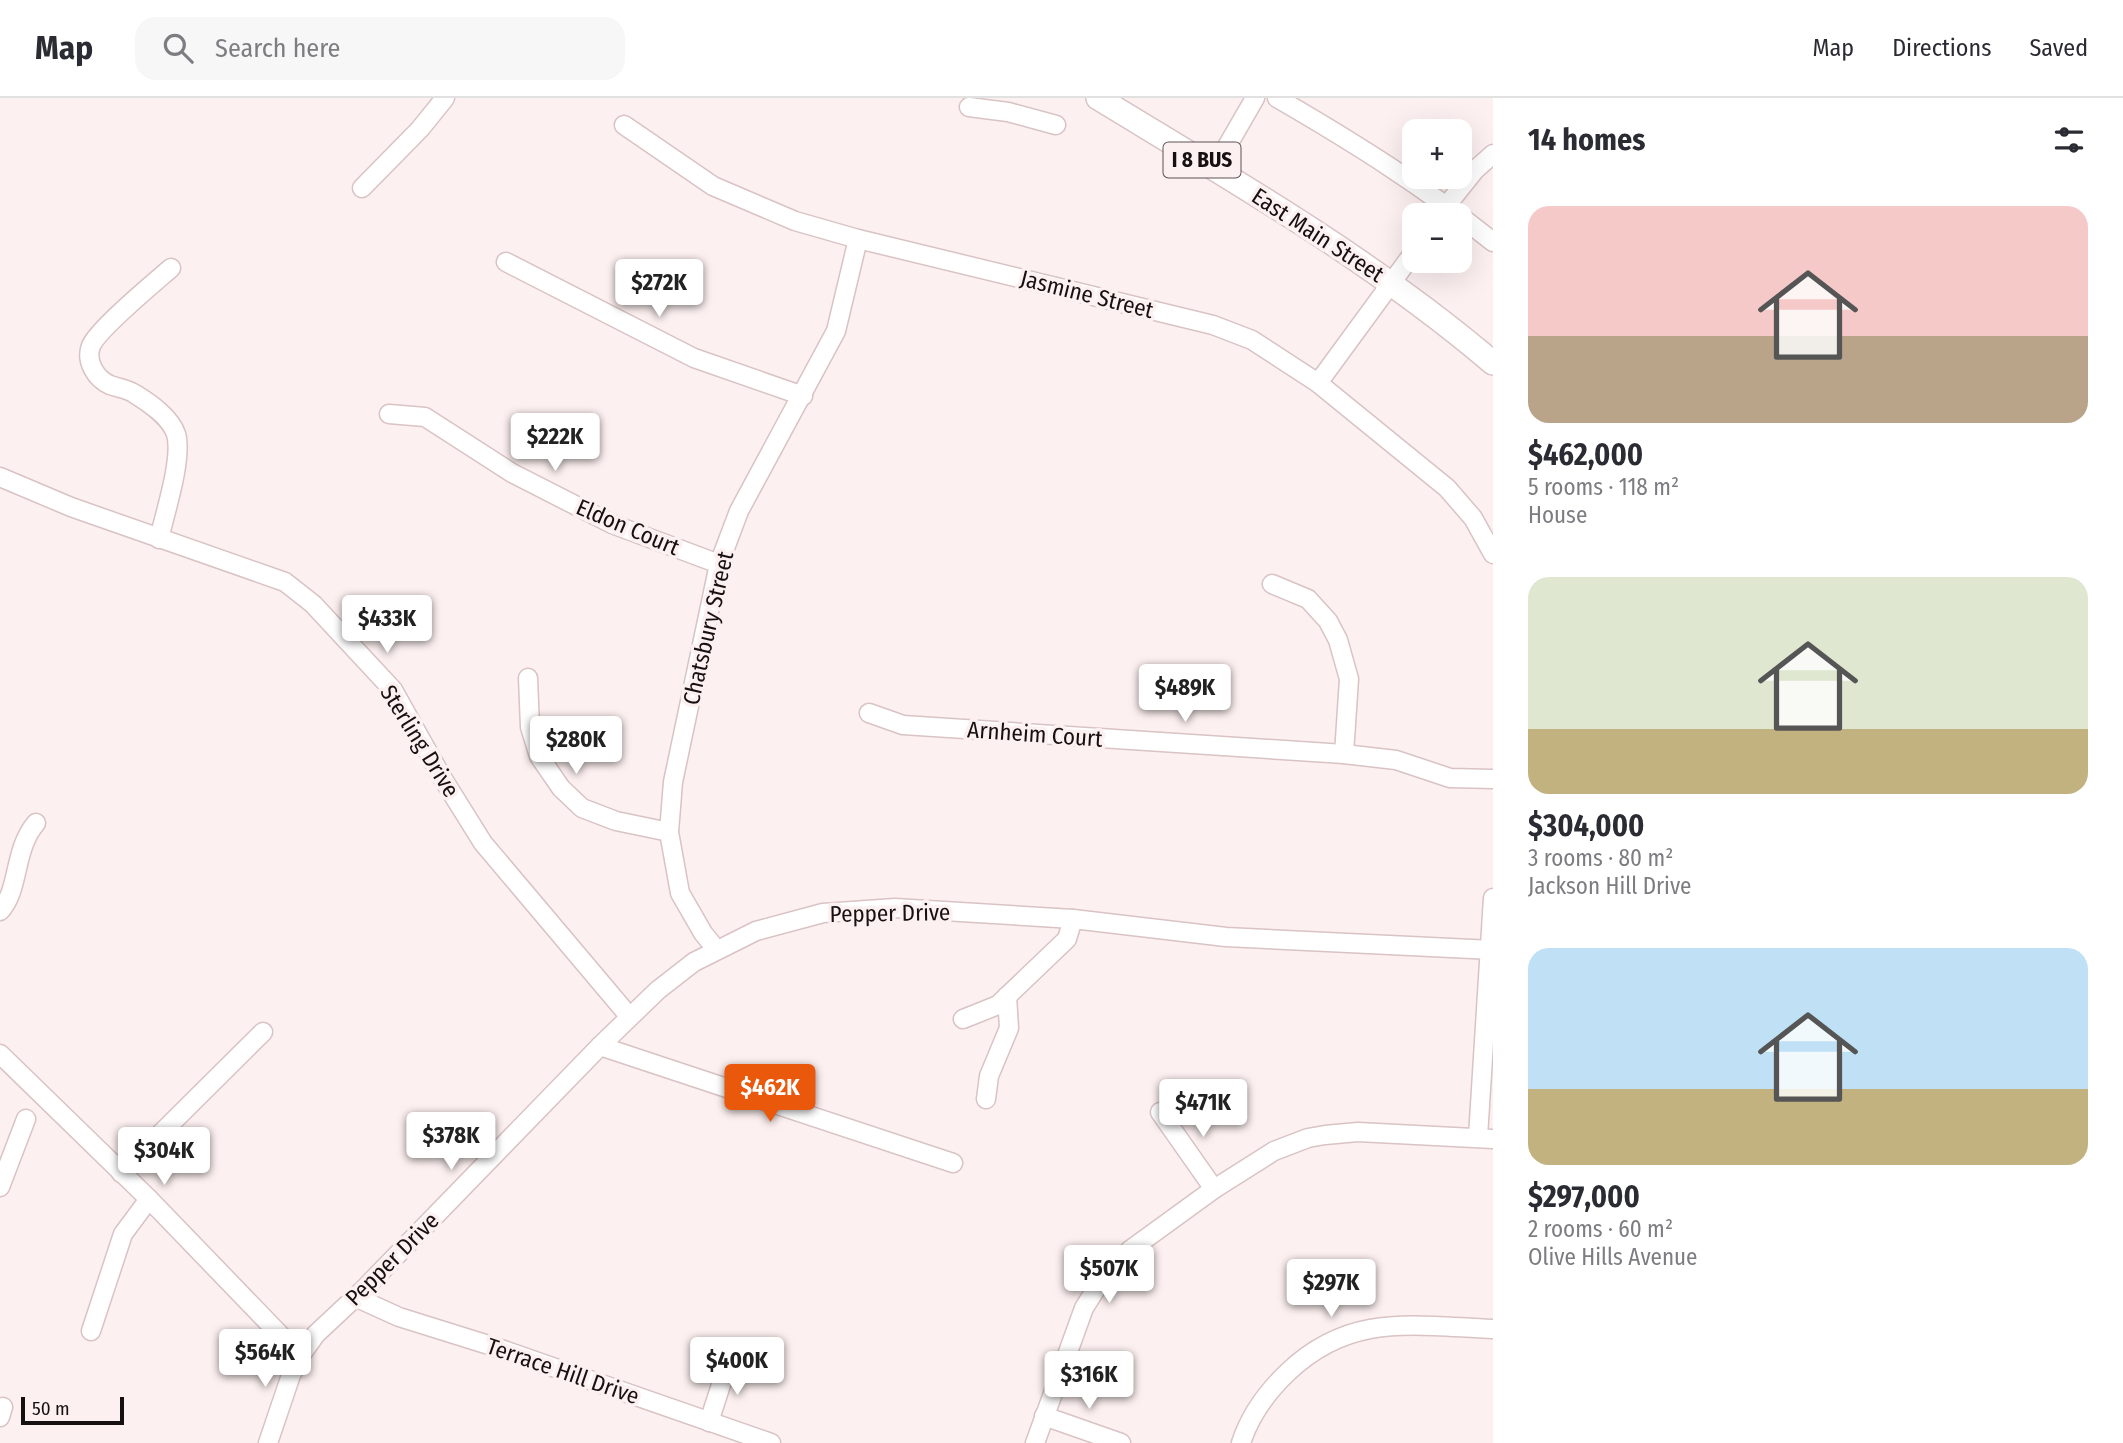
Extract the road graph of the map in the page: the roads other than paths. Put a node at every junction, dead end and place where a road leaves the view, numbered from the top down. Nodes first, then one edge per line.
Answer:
1 (445, 98) edge
2 (1255, 98) edge
3 (1277, 98) edge
4 (1109, 101) edge
5 (1012, 105) edge
6 (969, 107) dead end
7 (624, 125) dead end
8 (1056, 125) dead end
9 (1493, 154) edge
10 (1214, 169) junction
11 (362, 188) dead end
12 (1434, 203) edge
13 (1449, 203) edge
14 (1472, 229) edge
15 (858, 239) junction
16 (1493, 242) edge
17 (506, 262) dead end
18 (171, 268) dead end
19 (1402, 270) edge
20 (1393, 284) junction
21 (1493, 363) edge
22 (1318, 383) junction
23 (803, 396) junction
24 (389, 414) dead end
25 (0, 477) edge
26 (159, 539) junction
27 (1493, 554) edge
28 (719, 564) junction
29 (1272, 584) dead end
30 (528, 678) dead end
31 (869, 712) dead end
32 (1344, 754) junction
33 (1493, 779) edge
34 (36, 823) dead end
35 (669, 832) junction
36 (1493, 898) edge
37 (0, 911) edge
38 (1073, 919) junction
39 (716, 949) junction
40 (1491, 950) edge
41 (1007, 996) junction
42 (629, 1016) junction
43 (963, 1019) dead end
44 (263, 1032) dead end
45 (600, 1045) junction
46 (0, 1054) edge
47 (986, 1099) dead end
48 (1160, 1112) dead end
49 (26, 1119) dead end
50 (1485, 1138) edge
51 (953, 1163) dead end
52 (121, 1172) junction
53 (0, 1187) edge
54 (1214, 1189) junction
55 (149, 1199) junction
56 (355, 1297) junction
57 (1493, 1329) edge
58 (91, 1331) dead end
59 (303, 1352) junction
60 (729, 1360) dead end
61 (1044, 1416) junction
62 (709, 1422) junction
63 (268, 1443) edge
64 (771, 1443) edge
65 (1035, 1443) edge
66 (1121, 1443) edge
67 (1241, 1443) edge

1 - 11 street
2 - 10 street
3 - 12 street
4 - 10 main road, East Main Street / I 8 BUS
5 - 6 street
5 - 8 street
7 - 15 street, Jasmine Street
9 - 13 street
10 - 20 main road, East Main Street / I 8 BUS
14 - 16 street
15 - 22 street, Jasmine Street
15 - 23 street, Chatsbury Street
17 - 23 street
18 - 26 street
19 - 20 street
20 - 21 main road, East Main Street / I 8 BUS
20 - 22 street
22 - 27 street, Jasmine Street
23 - 28 street, Chatsbury Street
24 - 28 street, Eldon Court
25 - 26 street, Sterling Drive
26 - 42 street, Sterling Drive
28 - 35 street, Chatsbury Street
29 - 32 street
30 - 35 street
31 - 32 street, Arnheim Court
32 - 33 street, Arnheim Court
34 - 37 street
35 - 39 street, Chatsbury Street
36 - 40 street
38 - 39 street, Pepper Drive
38 - 40 street, Pepper Drive
38 - 41 street
39 - 42 street, Pepper Drive
40 - 50 street
41 - 43 street
41 - 47 street
42 - 45 street, Pepper Drive
44 - 52 street
45 - 51 street
45 - 56 street, Pepper Drive
46 - 52 street
48 - 54 street
49 - 53 street
50 - 54 street
52 - 55 street
54 - 61 street
55 - 58 street
55 - 59 street
56 - 59 street, Pepper Drive
56 - 62 street, Terrace Hill Drive
57 - 67 street
59 - 63 street, Pepper Drive
60 - 62 street
61 - 65 street
61 - 66 street
62 - 64 street, Terrace Hill Drive

